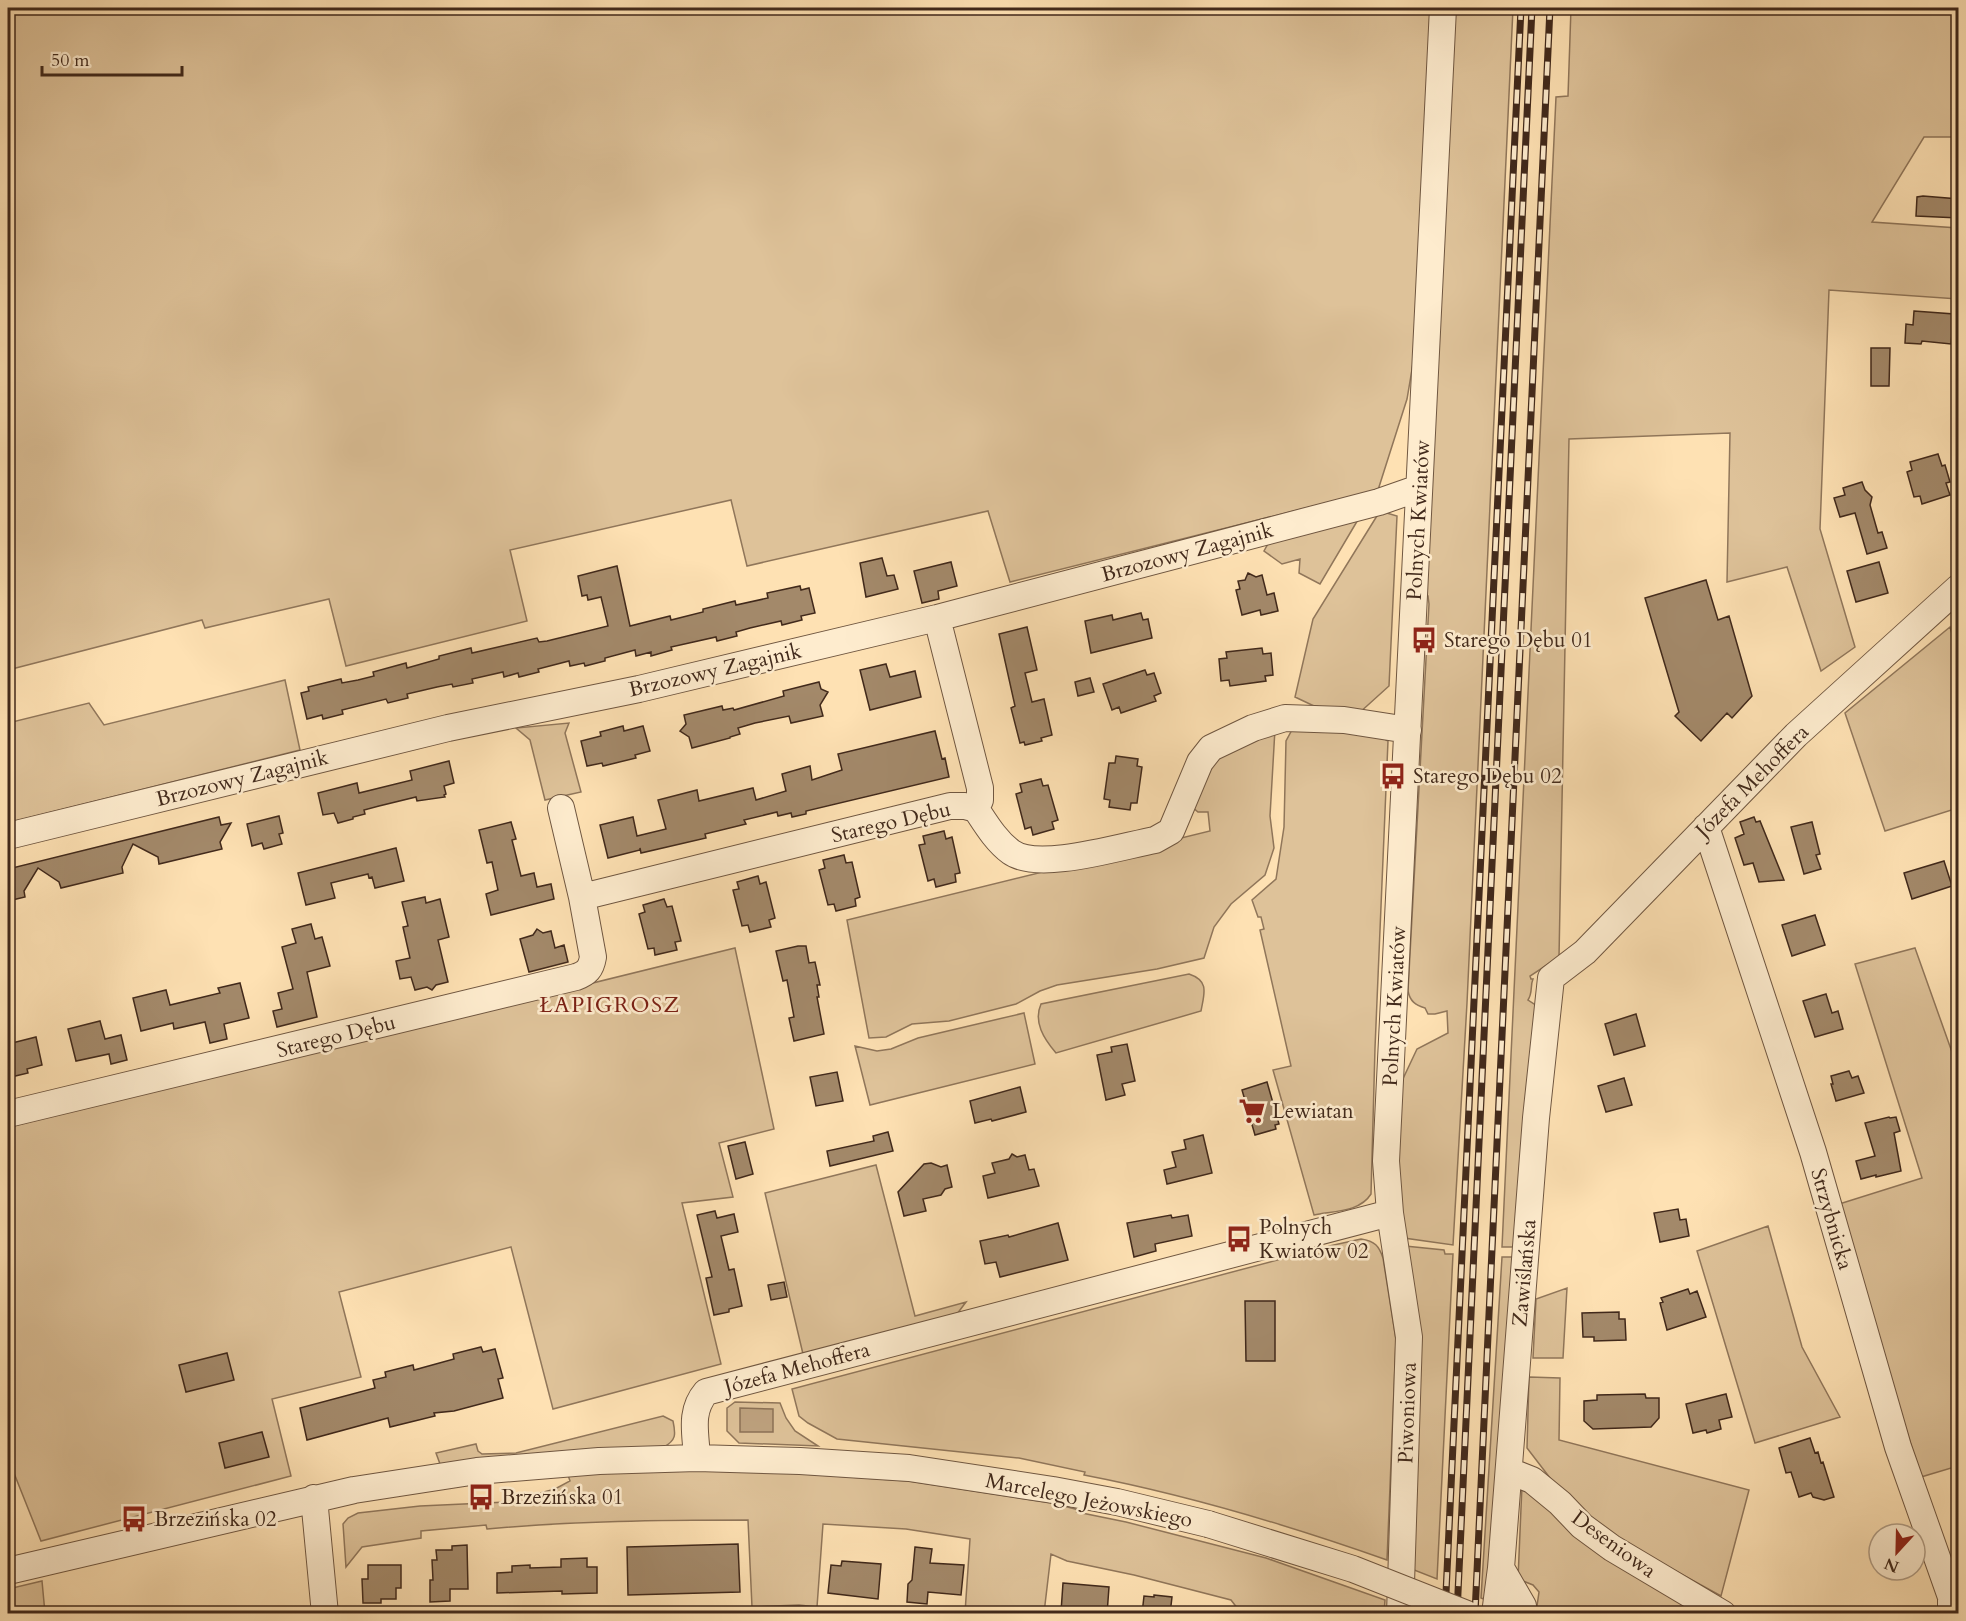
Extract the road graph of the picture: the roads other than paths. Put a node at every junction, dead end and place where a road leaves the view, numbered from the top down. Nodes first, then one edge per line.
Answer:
1 (1443, 8) edge
2 (1419, 488) junction
3 (1959, 588) edge
4 (937, 618) junction
5 (1408, 730) junction
6 (561, 808) dead end
7 (976, 809) junction
8 (1706, 827) junction
9 (8, 836) edge
10 (582, 897) junction
11 (1551, 978) joint
12 (8, 1114) edge
13 (1390, 1213) junction
14 (697, 1458) junction
15 (1509, 1471) junction
16 (314, 1498) junction
17 (1501, 1568) junction
18 (8, 1571) edge
19 (325, 1614) edge
20 (1400, 1614) edge
21 (1467, 1614) edge
22 (1495, 1614) edge
23 (1524, 1614) edge
24 (1723, 1614) edge
25 (1951, 1614) edge

1 - 2 street, Polnych Kwiatów
2 - 4 street, Brzozowy Zagajnik
2 - 5 street, Polnych Kwiatów
3 - 8 street, Józefa Mehoffera
4 - 7 street
4 - 9 street, Brzozowy Zagajnik
5 - 7 street, Starego Dębu
5 - 13 street, Polnych Kwiatów
6 - 10 street, Starego Dębu
7 - 10 street, Starego Dębu
8 - 11 street, Józefa Mehoffera
8 - 25 street, Strzybnicka
10 - 12 street, Starego Dębu
11 - 15 street, Zawiślańska
13 - 14 street, Józefa Mehoffera
13 - 20 street, Piwoniowa
14 - 16 street
14 - 21 street, Marcelego Jeżowskiego, bridge
15 - 17 street, Zawiślańska
15 - 24 street, Deseniowa
16 - 18 street
16 - 19 street
17 - 22 street, Zawiślańska
17 - 23 street

